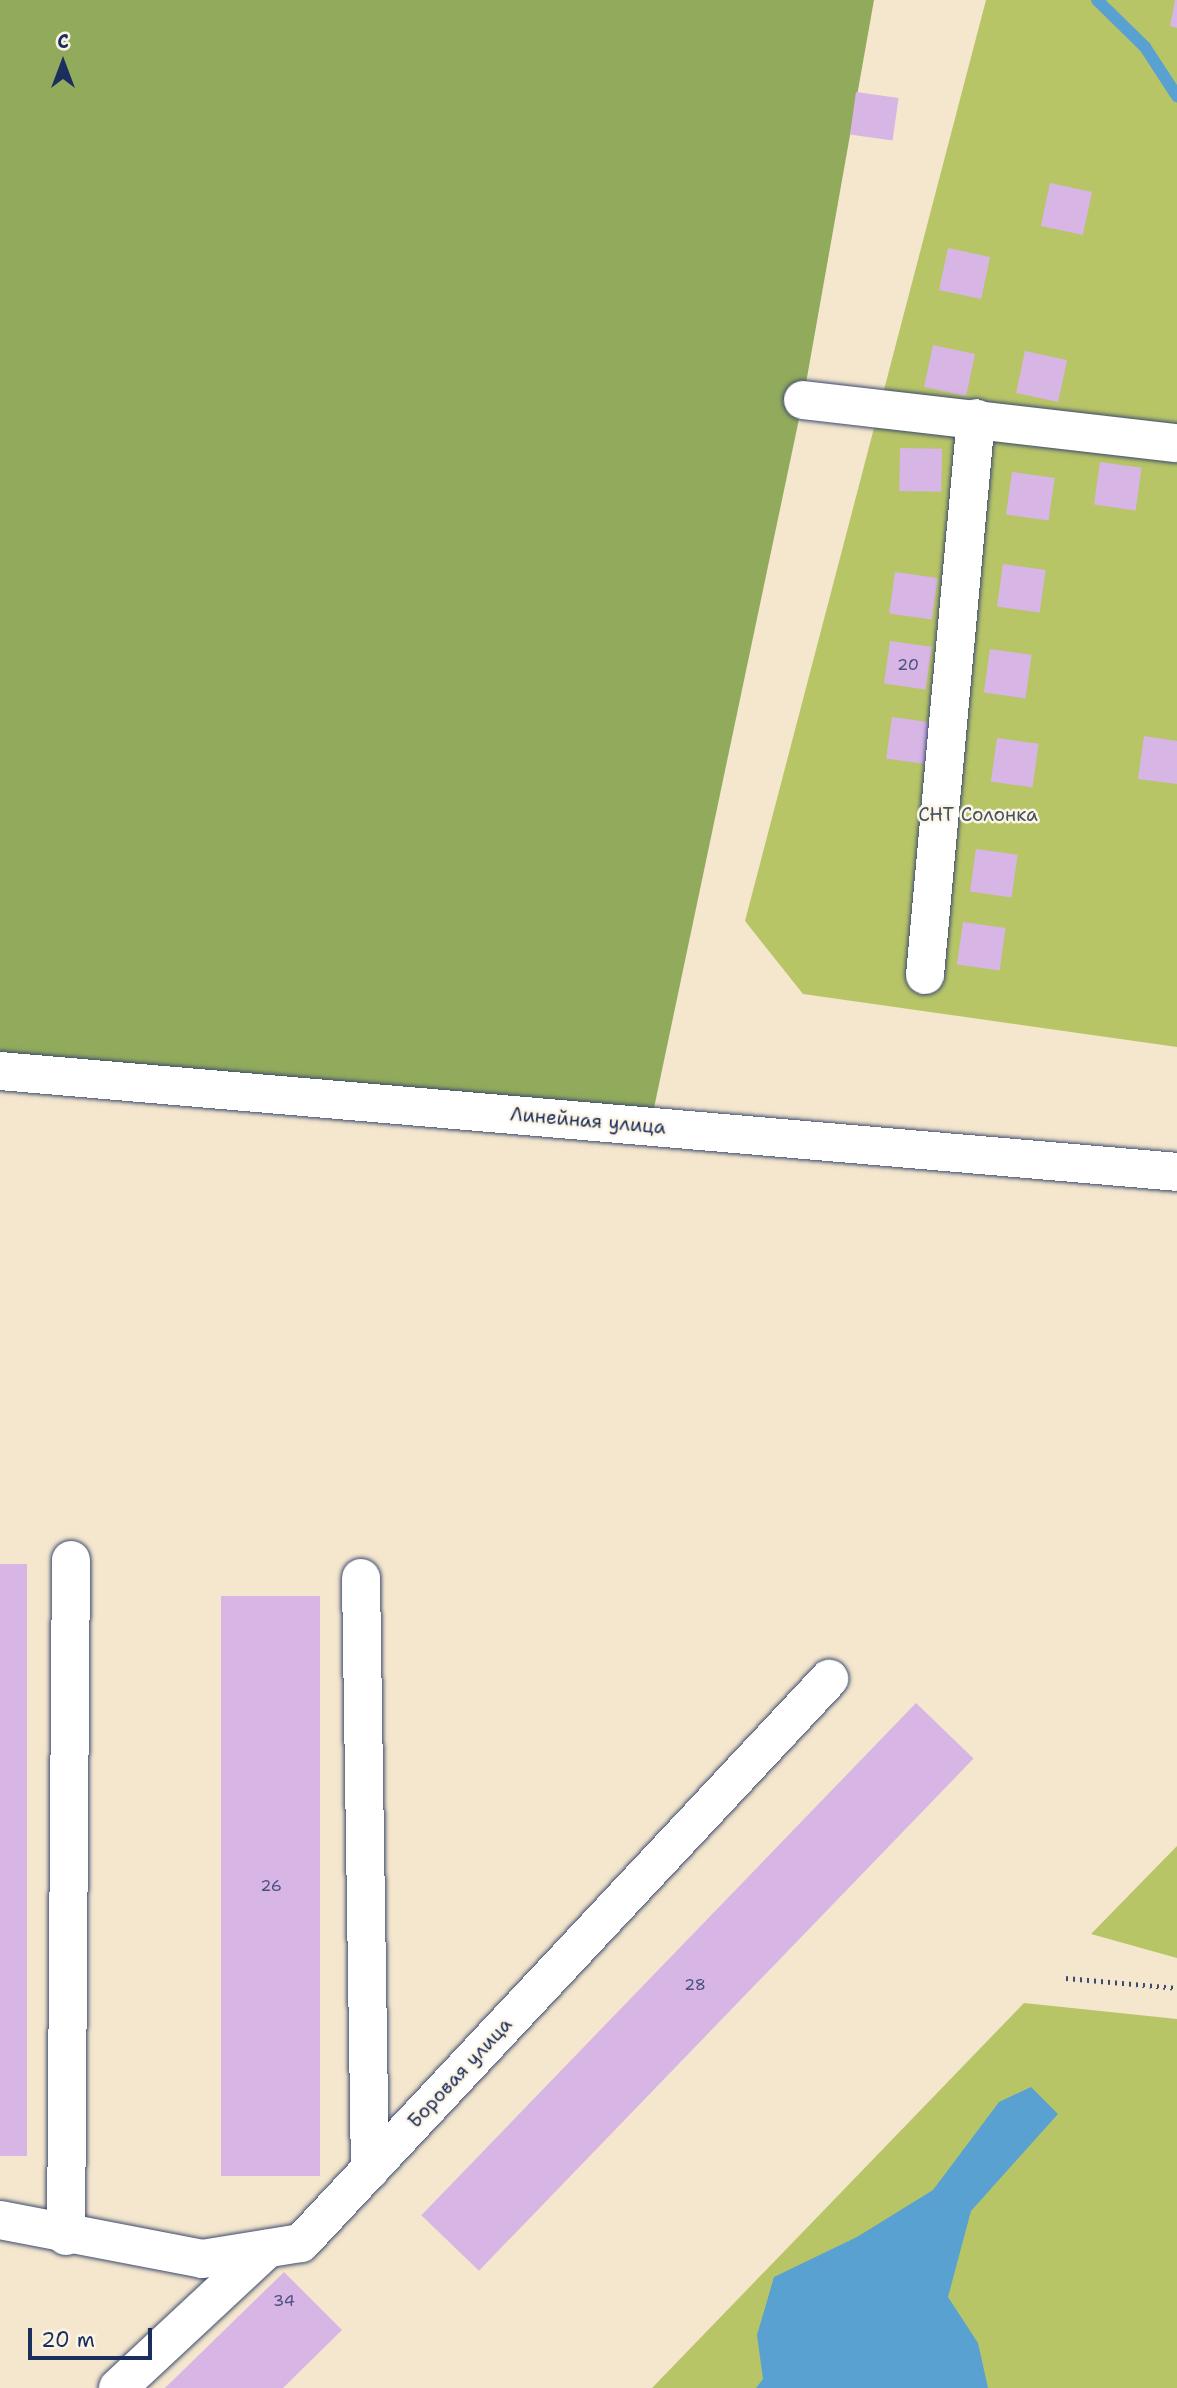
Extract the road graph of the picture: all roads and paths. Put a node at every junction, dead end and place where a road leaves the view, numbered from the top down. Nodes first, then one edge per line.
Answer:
1 (803, 400) dead end
2 (976, 418) junction
3 (1177, 443) edge
4 (925, 975) dead end
5 (0, 1071) edge
6 (1177, 1172) edge
7 (71, 1560) dead end
8 (361, 1578) dead end
9 (829, 1679) dead end
10 (1066, 1978) dead end
11 (1177, 1988) edge
12 (369, 2170) junction
13 (0, 2220) edge
14 (66, 2236) junction
15 (267, 2249) junction
16 (118, 2388) edge

1 - 2 street
2 - 3 street
2 - 4 street
5 - 6 street, Линейная улица
7 - 14 street
8 - 12 street
9 - 12 street, Боровая улица
10 - 11 path
12 - 15 street, Боровая улица
13 - 14 street, Боровая улица
14 - 15 street, Боровая улица
15 - 16 street

